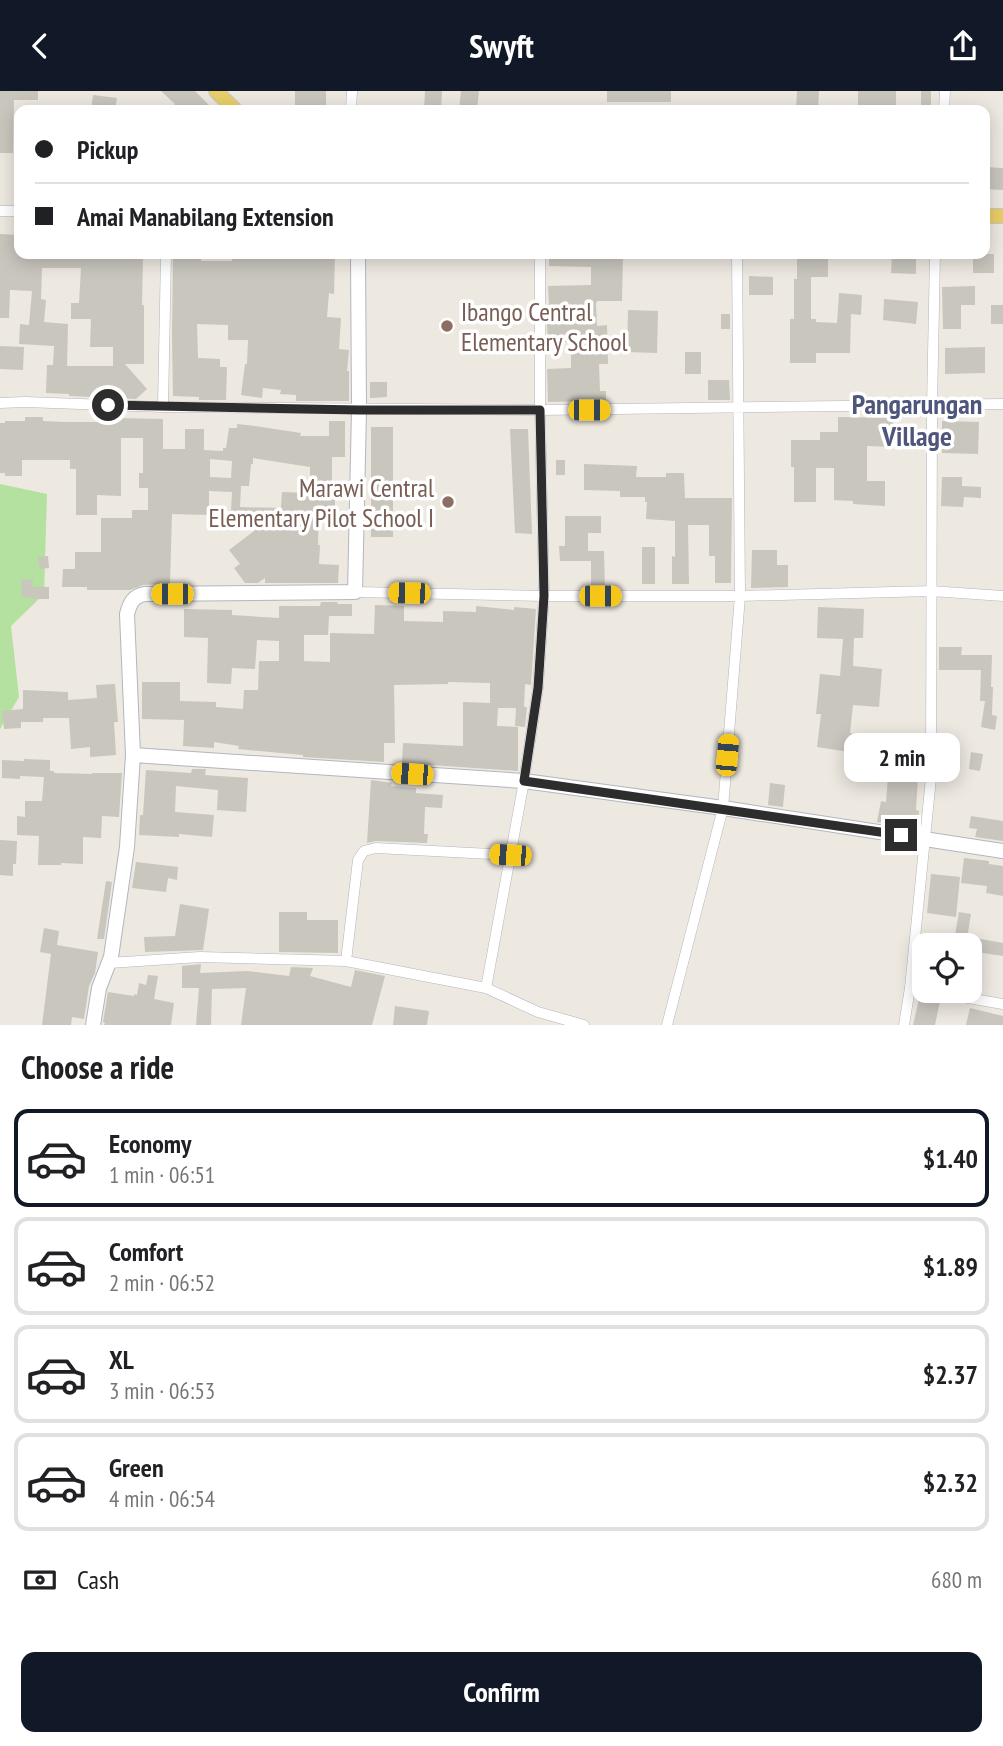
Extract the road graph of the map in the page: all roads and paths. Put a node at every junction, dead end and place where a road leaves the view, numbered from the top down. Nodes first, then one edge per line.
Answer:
1 (216, 91) edge
2 (230, 105) edge
3 (166, 259) edge
4 (358, 259) edge
5 (540, 259) edge
6 (737, 259) edge
7 (936, 259) edge
8 (0, 403) edge
9 (1003, 404) edge
10 (932, 406) junction
11 (163, 407) junction
12 (738, 408) junction
13 (359, 410) junction
14 (540, 410) junction
15 (931, 591) junction
16 (355, 592) junction
17 (544, 596) junction
18 (740, 596) junction
19 (1003, 596) edge
20 (133, 755) junction
21 (524, 781) junction
22 (723, 808) junction
23 (926, 839) junction
24 (1003, 851) edge
25 (510, 855) junction
26 (346, 961) junction
27 (109, 963) junction
28 (486, 988) junction
29 (910, 988) junction
30 (1003, 1004) edge
31 (93, 1025) edge
32 (584, 1025) edge
33 (667, 1025) edge
34 (904, 1025) edge

1 - 2 main road
3 - 11 street
4 - 13 main road
5 - 14 street
6 - 12 street
7 - 10 street
8 - 11 street
9 - 10 street
10 - 12 street
10 - 15 street
11 - 13 street
12 - 14 street
12 - 18 street
13 - 14 street
13 - 16 main road
14 - 17 street
15 - 18 street
15 - 19 street
15 - 23 street
16 - 17 street
16 - 20 main road
17 - 18 street
17 - 21 street
18 - 22 street
20 - 21 main road
20 - 27 main road
21 - 22 main road
21 - 25 street
22 - 23 main road
22 - 33 street
23 - 24 main road
23 - 29 street
25 - 26 street
25 - 28 street
26 - 27 street
26 - 28 street
27 - 31 main road
28 - 32 street
29 - 30 street
29 - 34 street

